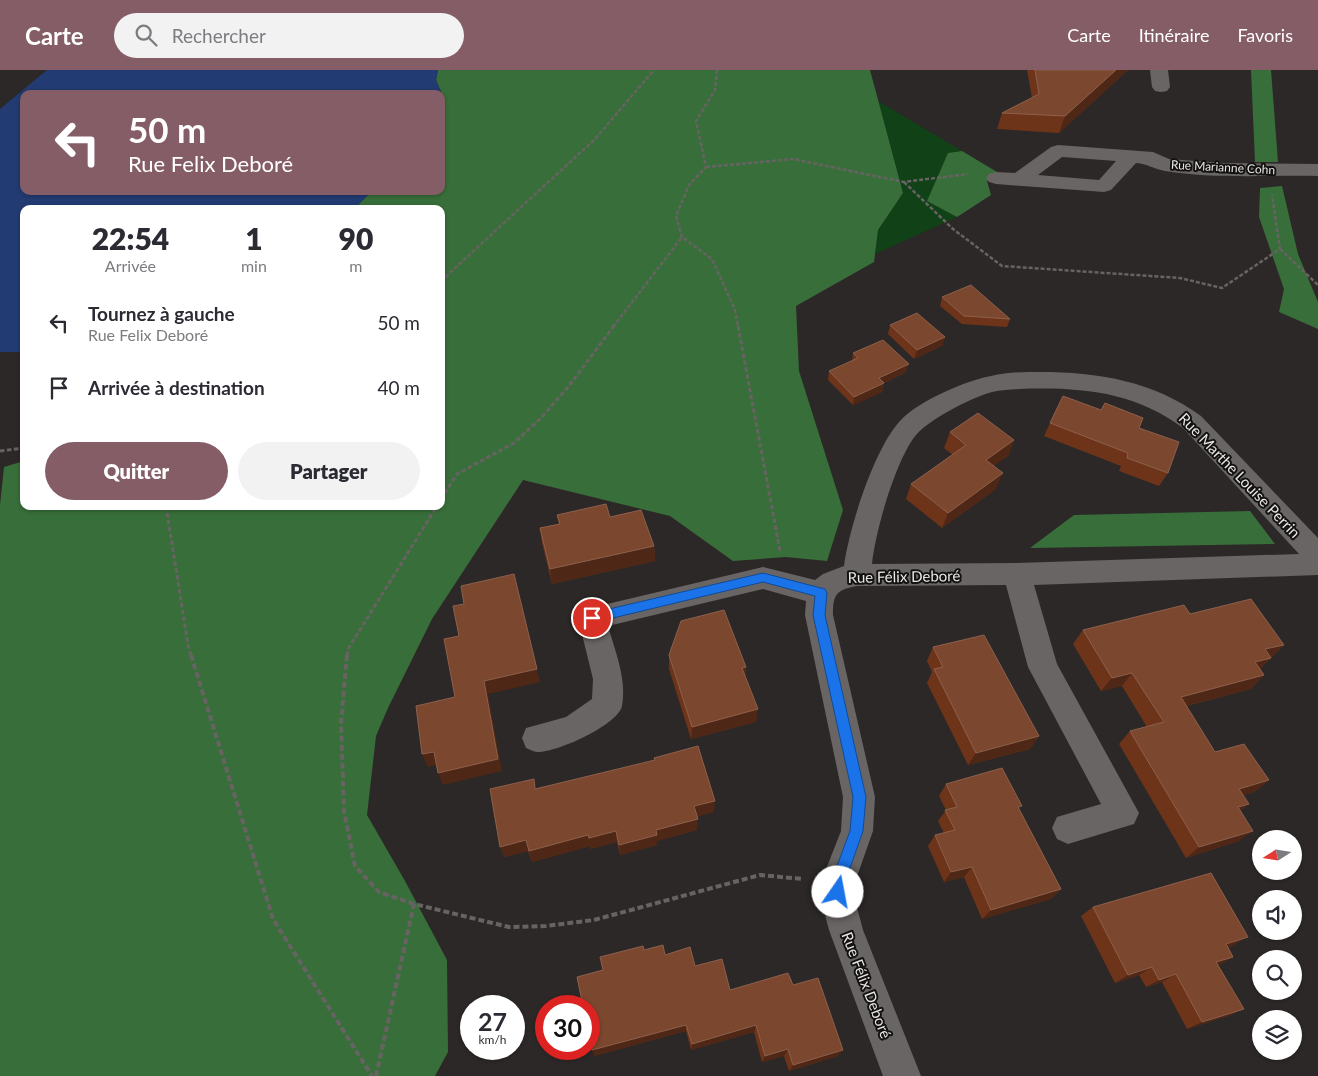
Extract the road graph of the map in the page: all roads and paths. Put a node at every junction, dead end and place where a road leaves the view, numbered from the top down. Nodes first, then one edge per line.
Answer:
1 (654, 70) edge
2 (717, 70) edge
3 (1130, 157) junction
4 (706, 167) junction
5 (1268, 170) junction
6 (1318, 170) edge
7 (996, 178) joint
8 (1019, 180) junction
9 (904, 182) junction
10 (682, 236) junction
11 (1280, 249) junction
12 (445, 277) edge
13 (1318, 285) edge
14 (20, 448) edge
15 (0, 451) edge
16 (445, 493) edge
17 (167, 510) edge
18 (435, 510) edge
19 (1318, 556) edge
20 (1318, 564) edge
21 (1017, 574) junction
22 (857, 575) junction
23 (786, 583) junction
24 (821, 593) junction
25 (537, 738) dead end
26 (1068, 828) dead end
27 (838, 882) junction
28 (414, 904) junction
29 (374, 1076) edge
30 (902, 1076) edge

1 - 12 path
2 - 4 path
3 - 5 street, Rue Marianne Cohn
3 - 8 street, Rue Marianne Cohn
3 - 8 street
4 - 9 path
4 - 10 path
5 - 6 street, Rue Marianne Cohn
5 - 11 path
7 - 8 street
7 - 9 path
9 - 11 path
10 - 16 path
10 - 23 path
11 - 13 path
14 - 15 path
17 - 29 path
18 - 28 path
19 - 22 street, Rue Marthe Louise Perrin
20 - 21 street, Rue Félix Deboré
21 - 22 street, Rue Félix Deboré
21 - 26 street
22 - 24 street, Rue Félix Deboré
23 - 24 street
23 - 25 street
24 - 27 street, Rue Félix Deboré
27 - 28 path
27 - 30 street, Rue Félix Deboré
28 - 29 path

